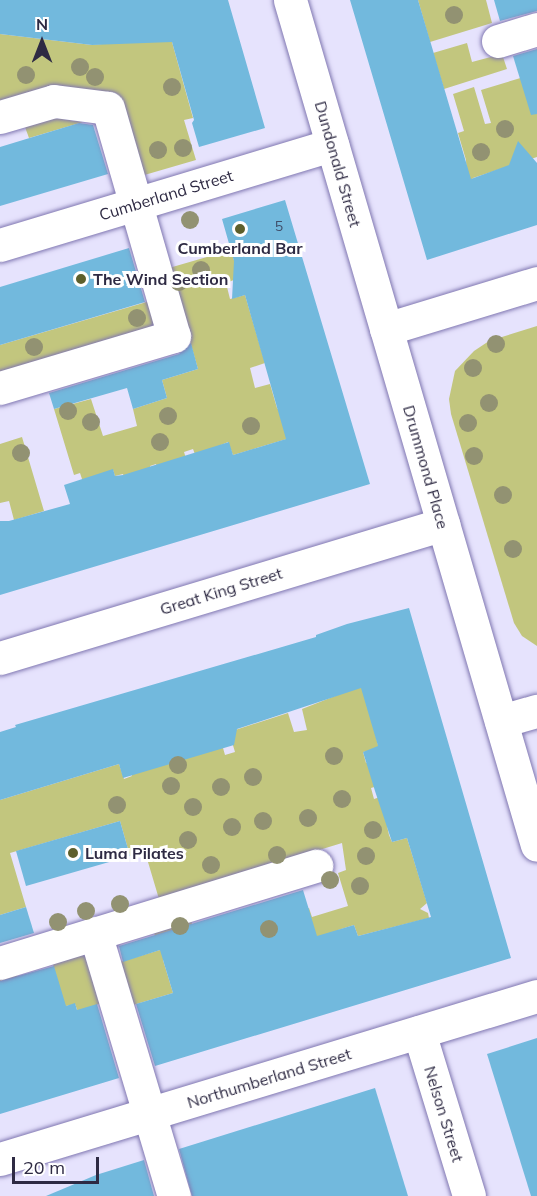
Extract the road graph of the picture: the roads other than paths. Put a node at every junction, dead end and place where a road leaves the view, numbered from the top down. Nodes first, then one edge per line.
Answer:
1 (290, 0) edge
2 (537, 29) edge
3 (498, 41) dead end
4 (0, 117) edge
5 (332, 145) junction
6 (136, 204) junction
7 (0, 245) edge
8 (537, 283) edge
9 (386, 329) junction
10 (0, 388) edge
11 (443, 524) junction
12 (0, 658) edge
13 (537, 711) edge
14 (501, 722) junction
15 (537, 845) edge
16 (316, 866) dead end
17 (95, 933) junction
18 (0, 963) edge
19 (537, 996) edge
20 (419, 1032) junction
21 (149, 1114) junction
22 (0, 1159) edge
23 (174, 1196) edge
24 (470, 1196) edge

1 - 5 street, Dundonald Street
2 - 3 street
4 - 6 street
5 - 6 street, Cumberland Street
5 - 9 street, Dundonald Street
6 - 7 street, Cumberland Street
6 - 10 street
8 - 9 street
9 - 11 street, Drummond Place
11 - 12 street, Great King Street
11 - 14 street, Drummond Place
13 - 14 street
14 - 15 street
16 - 17 street
17 - 18 street
17 - 21 street
19 - 20 street, Northumberland Street
20 - 21 street, Northumberland Street
20 - 24 street, Nelson Street
21 - 22 street, Northumberland Street
21 - 23 street

